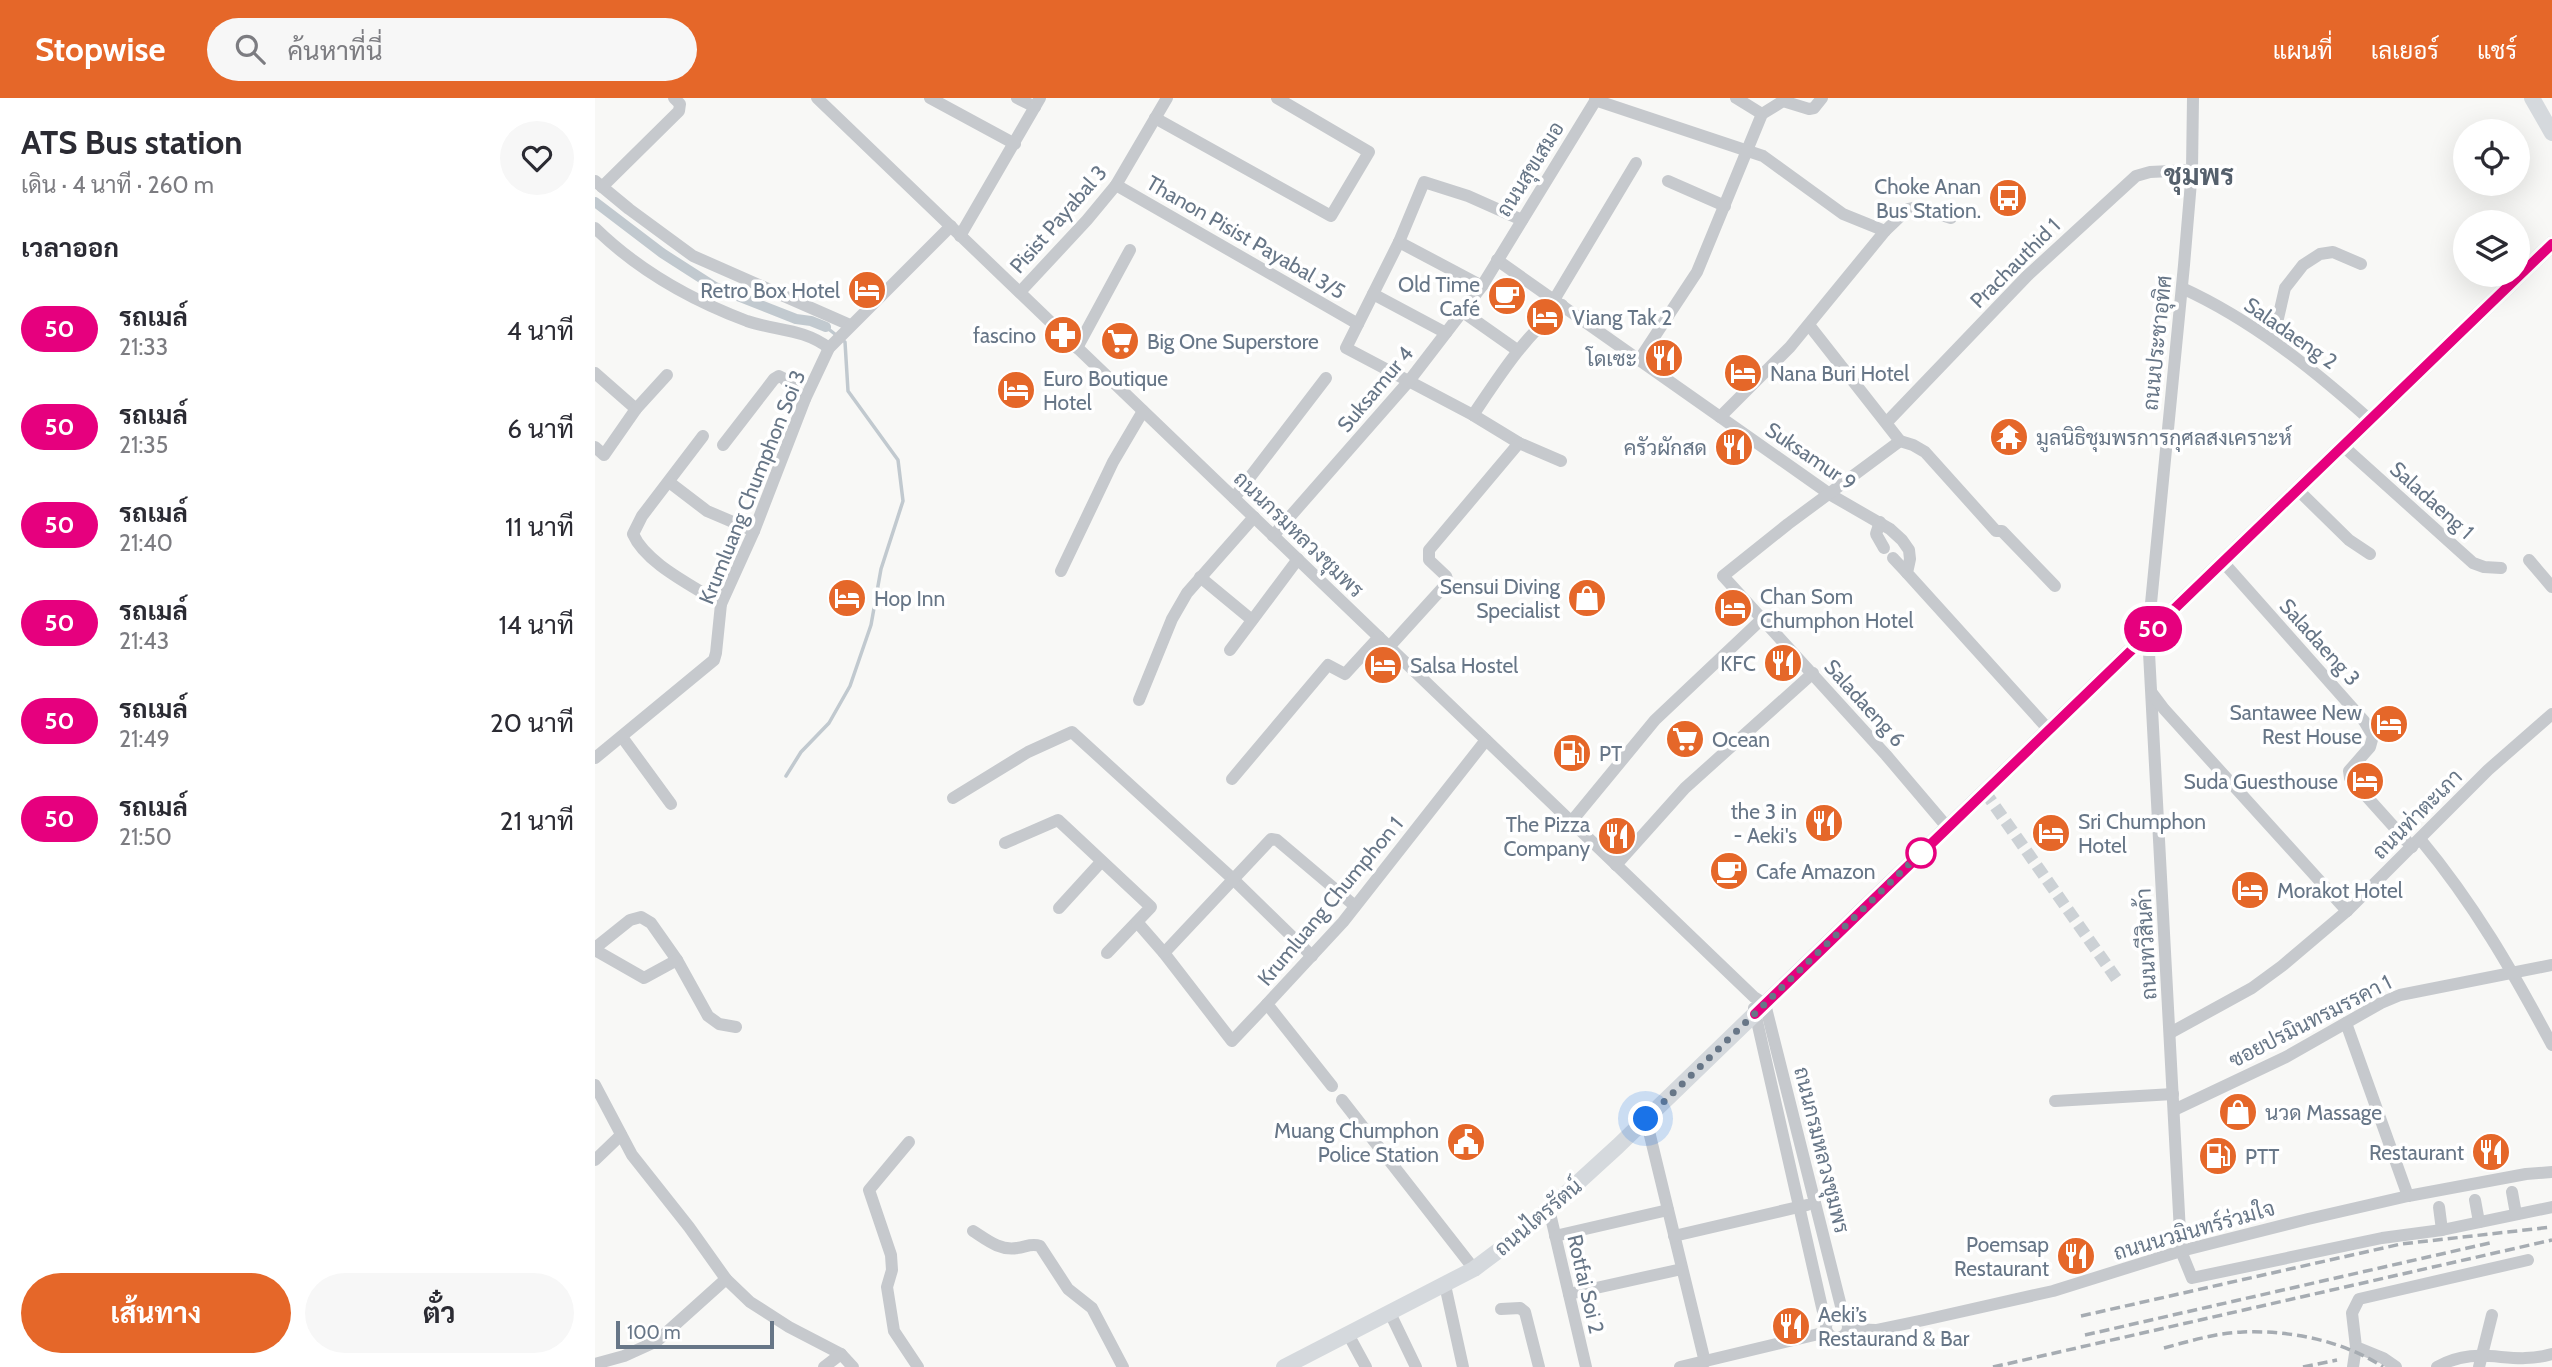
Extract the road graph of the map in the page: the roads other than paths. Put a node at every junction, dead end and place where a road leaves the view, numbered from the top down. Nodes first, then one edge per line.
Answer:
1 (674, 98) edge
2 (817, 98) edge
3 (930, 98) edge
4 (1017, 98) edge
5 (1167, 98) edge
6 (1277, 98) edge
7 (1736, 98) edge
8 (1822, 98) edge
9 (2193, 98) edge
10 (2532, 98) edge
11 (1596, 99) edge
12 (1037, 102) edge
13 (1762, 114) junction
14 (1155, 118) junction
15 (2552, 133) edge
16 (1015, 144) junction
17 (1747, 150) junction
18 (1636, 163) dead end
19 (2192, 170) junction
20 (1668, 181) dead end
21 (598, 184) edge
22 (1116, 185) junction
23 (1725, 206) junction
24 (1951, 218) dead end
25 (1522, 220) junction
26 (595, 228) edge
27 (955, 231) junction
28 (1885, 231) junction
29 (1399, 242) junction
30 (2552, 244) edge
31 (1130, 250) dead end
32 (1497, 260) junction
33 (2361, 264) dead end
34 (1482, 286) junction
35 (2182, 288) junction
36 (1020, 292) junction
37 (1373, 294) junction
38 (1558, 303) junction
39 (1463, 312) junction
40 (1358, 324) junction
41 (1809, 325) junction
42 (849, 326) junction
43 (1446, 333) junction
44 (2273, 341) junction
45 (830, 347) junction
46 (1077, 348) junction
47 (1517, 350) junction
48 (1639, 360) junction
49 (595, 373) edge
50 (667, 375) dead end
51 (1326, 378) dead end
52 (1409, 381) junction
53 (805, 399) junction
54 (636, 409) junction
55 (1143, 411) junction
56 (1473, 415) junction
57 (1720, 417) junction
58 (2370, 420) junction
59 (1887, 422) junction
60 (703, 436) dead end
61 (1900, 441) junction
62 (1520, 443) junction
63 (723, 445) dead end
64 (2343, 446) junction
65 (595, 447) edge
66 (1561, 461) dead end
67 (669, 482) junction
68 (2298, 490) junction
69 (1831, 495) junction
70 (1234, 498) junction
71 (1254, 517) junction
72 (1880, 522) junction
73 (754, 531) junction
74 (1273, 536) junction
75 (2370, 554) dead end
76 (1298, 559) junction
77 (2529, 560) dead end
78 (2223, 562) junction
79 (2501, 568) dead end
80 (1061, 571) dead end
81 (1907, 573) junction
82 (1201, 577) junction
83 (2055, 586) dead end
84 (2552, 587) edge
85 (721, 604) junction
86 (1763, 618) junction
87 (1252, 620) junction
88 (2148, 634) junction
89 (1384, 642) junction
90 (1230, 650) dead end
91 (1814, 673) junction
92 (2151, 692) junction
93 (1139, 699) dead end
94 (2552, 714) edge
95 (2049, 730) junction
96 (622, 737) junction
97 (1486, 740) junction
98 (595, 758) edge
99 (1232, 779) dead end
100 (953, 798) dead end
101 (671, 804) dead end
102 (1571, 822) junction
103 (1948, 828) junction
104 (1005, 843) dead end
105 (2416, 843) junction
106 (1101, 862) junction
107 (1616, 864) junction
108 (1233, 879) junction
109 (1355, 906) junction
110 (1059, 908) dead end
111 (2347, 911) junction
112 (1137, 922) junction
113 (595, 949) edge
114 (1107, 953) dead end
115 (1164, 953) junction
116 (1312, 956) junction
117 (677, 960) junction
118 (2552, 965) edge
119 (2514, 973) junction
120 (1267, 1004) junction
121 (1758, 1005) junction
122 (2346, 1023) junction
123 (736, 1027) dead end
124 (2170, 1033) junction
125 (2552, 1045) edge
126 (595, 1085) edge
127 (1332, 1086) dead end
128 (2173, 1094) junction
129 (1342, 1100) dead end
130 (599, 1101) edge
131 (2056, 1101) dead end
132 (2173, 1110) junction
133 (1646, 1119) junction
134 (1796, 1121) junction
135 (1780, 1124) junction
136 (621, 1135) junction
137 (909, 1142) dead end
138 (595, 1160) edge
139 (2552, 1172) edge
140 (2512, 1192) dead end
141 (2408, 1196) junction
142 (2475, 1200) dead end
143 (1815, 1203) junction
144 (1799, 1207) junction
145 (2439, 1207) dead end
146 (2552, 1207) edge
147 (1549, 1209) junction
148 (1668, 1210) junction
149 (2516, 1214) junction
150 (2479, 1222) junction
151 (2442, 1230) junction
152 (973, 1231) dead end
153 (1555, 1236) junction
154 (1674, 1236) junction
155 (2181, 1251) junction
156 (2528, 1260) dead end
157 (1473, 1269) junction
158 (1682, 1269) junction
159 (726, 1279) junction
160 (1445, 1285) junction
161 (1569, 1294) junction
162 (1501, 1309) dead end
163 (1390, 1313) junction
164 (2492, 1315) dead end
165 (1846, 1324) junction
166 (1826, 1329) junction
167 (1348, 1334) junction
168 (2356, 1347) junction
169 (841, 1354) junction
170 (2552, 1354) edge
171 (2480, 1361) edge
172 (1705, 1362) junction
173 (595, 1364) edge
174 (824, 1367) edge
175 (853, 1367) edge
176 (918, 1367) edge
177 (1123, 1367) edge
178 (1284, 1367) edge
179 (1366, 1367) edge
180 (1416, 1367) edge
181 (1463, 1367) edge
182 (1539, 1367) edge
183 (1586, 1367) edge
184 (1680, 1367) edge
185 (2353, 1367) edge
186 (2396, 1367) edge
187 (2437, 1367) edge

1 - 21 street
2 - 27 street, ถนนกรมหลวงชุมพร
3 - 16 street
4 - 12 street
5 - 14 street, Pisist Payabal 3
6 - 14 street
7 - 13 street
8 - 13 street
9 - 19 street, ถนนประชาอุทิศ
10 - 15 main road
11 - 17 street
11 - 25 street, ถนนสุขเสมอ
12 - 16 street, Krumluang Chumphon Soi 3
13 - 17 street
14 - 22 street, Pisist Payabal 3
16 - 27 street, Krumluang Chumphon Soi 3
17 - 23 street
17 - 28 street
18 - 38 street
19 - 35 street, ถนนประชาอุทิศ
19 - 59 street, Prachauthid 1
20 - 23 street
21 - 42 street
22 - 36 street, Pisist Payabal 3
22 - 40 street, Thanon Pisist Payabal 3/5
23 - 48 street
24 - 28 street
25 - 29 street
25 - 32 street, ถนนสุขเสมอ
26 - 45 street
27 - 36 street, ถนนกรมหลวงชุมพร
27 - 42 street, Krumluang Chumphon Soi 3
28 - 41 street
29 - 34 street
29 - 37 street
30 - 58 main road, ถนนไตรรัตน์
31 - 46 street
32 - 34 street, Suksamur 4
32 - 38 street, Suksamur 9
33 - 44 street
34 - 39 street, Suksamur 4
35 - 44 street, Saladaeng 2
35 - 88 street, ถนนประชาอุทิศ
36 - 46 street, ถนนกรมหลวงชุมพร
37 - 40 street
37 - 43 street
38 - 47 street
38 - 48 street, Suksamur 9
39 - 43 street, Suksamur 4
39 - 47 street
40 - 52 street
41 - 57 street
41 - 59 street
42 - 45 street, Krumluang Chumphon Soi 3
43 - 52 street, Suksamur 4
44 - 58 street, Saladaeng 2
45 - 53 street, Krumluang Chumphon Soi 3
46 - 55 street, ถนนกรมหลวงชุมพร
47 - 56 street
48 - 57 street, Suksamur 9
49 - 54 street
50 - 54 street
51 - 70 street
52 - 56 street
52 - 74 street, Suksamur 4
53 - 63 street
53 - 73 street, Krumluang Chumphon Soi 3
54 - 65 street
55 - 70 street, ถนนกรมหลวงชุมพร
55 - 80 street
56 - 62 street
57 - 69 street, Suksamur 9
58 - 64 main road, ถนนไตรรัตน์
59 - 61 street
60 - 67 street
61 - 69 street
61 - 83 street
62 - 66 street
62 - 89 street
64 - 68 main road, ถนนไตรรัตน์
64 - 79 street, Saladaeng 1
67 - 73 street
67 - 85 street
68 - 75 street
68 - 78 main road, ถนนไตรรัตน์
69 - 72 street, Suksamur 9
69 - 86 street, Saladaeng 6
70 - 71 street, ถนนกรมหลวงชุมพร
71 - 74 street, ถนนกรมหลวงชุมพร
71 - 82 street
72 - 81 street
72 - 81 street, Suksamur 9
73 - 85 street, Krumluang Chumphon Soi 3
74 - 76 street, ถนนกรมหลวงชุมพร
76 - 87 street
76 - 89 street, ถนนกรมหลวงชุมพร
77 - 84 street
78 - 88 main road, ถนนไตรรัตน์
78 - 105 street, Saladaeng 3
81 - 95 street
82 - 87 street
82 - 93 street
85 - 96 street, Krumluang Chumphon Soi 3
86 - 91 street, Saladaeng 6
86 - 102 street
87 - 90 street
88 - 92 street, ถนนทวีสินค้า
88 - 95 main road, ถนนไตรรัตน์
89 - 97 street, ถนนกรมหลวงชุมพร
89 - 99 street
91 - 103 street, Saladaeng 6
91 - 107 street
92 - 111 street
92 - 124 street, ถนนทวีสินค้า
94 - 105 street, ถนนท่าตะเภา
95 - 103 main road, ถนนไตรรัตน์
96 - 98 street, Krumluang Chumphon Soi 3
96 - 101 street
97 - 102 street, ถนนกรมหลวงชุมพร
97 - 109 street, Krumluang Chumphon 1
100 - 108 street
102 - 107 street, ถนนกรมหลวงชุมพร
103 - 121 main road, ถนนไตรรัตน์
104 - 106 street
105 - 111 street, ถนนท่าตะเภา
105 - 119 street
106 - 110 street
106 - 112 street
107 - 121 street, ถนนกรมหลวงชุมพร
108 - 109 street
108 - 115 street
108 - 116 street
109 - 116 street, Krumluang Chumphon 1
111 - 124 street, ถนนท่าตะเภา
112 - 114 street
112 - 115 street
113 - 117 street
113 - 117 street
115 - 120 street
116 - 120 street, Krumluang Chumphon 1
117 - 123 street
118 - 119 street, ซอยปรมินทรมรรคา 1
119 - 122 street, ซอยปรมินทรมรรคา 1
119 - 125 street
120 - 127 street, Krumluang Chumphon 1
121 - 133 main road, ถนนไตรรัตน์
121 - 134 street, ถนนกรมหลวงชุมพร
121 - 135 street, ถนนกรมหลวงชุมพร
122 - 132 street, ซอยปรมินทรมรรคา 1
122 - 141 street
124 - 128 street, ถนนทวีสินค้า
126 - 130 street
128 - 131 street
128 - 132 street, ถนนทวีสินค้า
129 - 157 street
130 - 136 street
132 - 155 street, ถนนทวีสินค้า
133 - 147 main road, ถนนไตรรัตน์
133 - 148 street
134 - 135 street
134 - 143 street, ถนนกรมหลวงชุมพร
135 - 144 street, ถนนกรมหลวงชุมพร
136 - 138 street
136 - 159 street
137 - 176 street
139 - 141 street, ถนนนวมินทร์ร่วมใจ
140 - 149 street
141 - 155 street, ถนนนวมินทร์ร่วมใจ
142 - 150 street
143 - 144 street
143 - 165 street, ถนนกรมหลวงชุมพร
144 - 154 street
144 - 166 street, ถนนกรมหลวงชุมพร
145 - 151 street
146 - 149 street
147 - 153 street, Rotfai Soi 2
147 - 157 main road, ถนนไตรรัตน์
148 - 153 street
148 - 154 street
149 - 150 street
150 - 151 street
151 - 155 street
152 - 177 street
153 - 161 street, Rotfai Soi 2
154 - 158 street
155 - 165 street, ถนนนวมินทร์ร่วมใจ
156 - 168 street
157 - 160 main road, ถนนไตรรัตน์
158 - 161 street
158 - 172 street
159 - 169 street
159 - 173 street
160 - 163 main road, ถนนไตรรัตน์
160 - 181 street
161 - 183 street, Rotfai Soi 2
162 - 182 street
163 - 167 main road, ถนนไตรรัตน์
163 - 180 street
164 - 171 street
165 - 166 street
165 - 166 street
166 - 172 street
167 - 178 main road, ถนนไตรรัตน์
167 - 179 street
168 - 185 street
168 - 186 street
169 - 174 street
169 - 175 street
170 - 171 street
171 - 187 street
172 - 184 street

